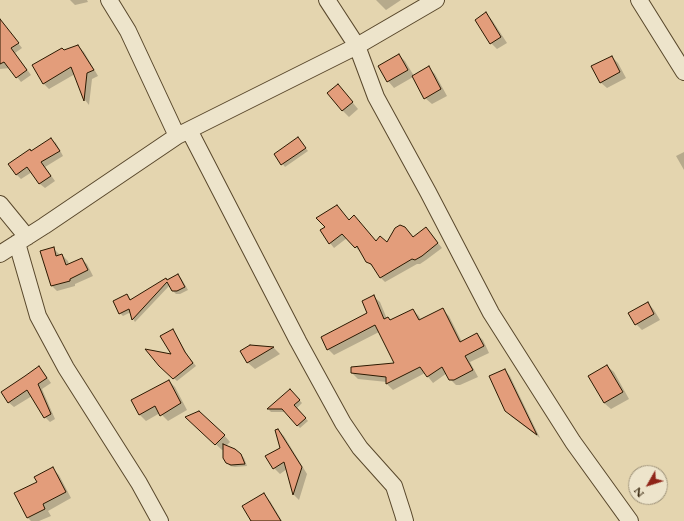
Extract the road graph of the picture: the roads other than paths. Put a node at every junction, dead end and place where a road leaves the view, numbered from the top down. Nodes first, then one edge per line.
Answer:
1 (109, 0) edge
2 (327, 0) edge
3 (436, 0) edge
4 (639, 0) edge
5 (357, 46) junction
6 (684, 72) edge
7 (183, 133) junction
8 (0, 204) edge
9 (22, 240) junction
10 (0, 254) edge
11 (160, 521) edge
12 (405, 521) edge
13 (630, 521) edge

1 - 7 street
2 - 5 street
3 - 5 street
4 - 6 street
5 - 7 street
5 - 13 street
7 - 9 street
7 - 12 street
8 - 9 street
9 - 10 street
9 - 11 street

